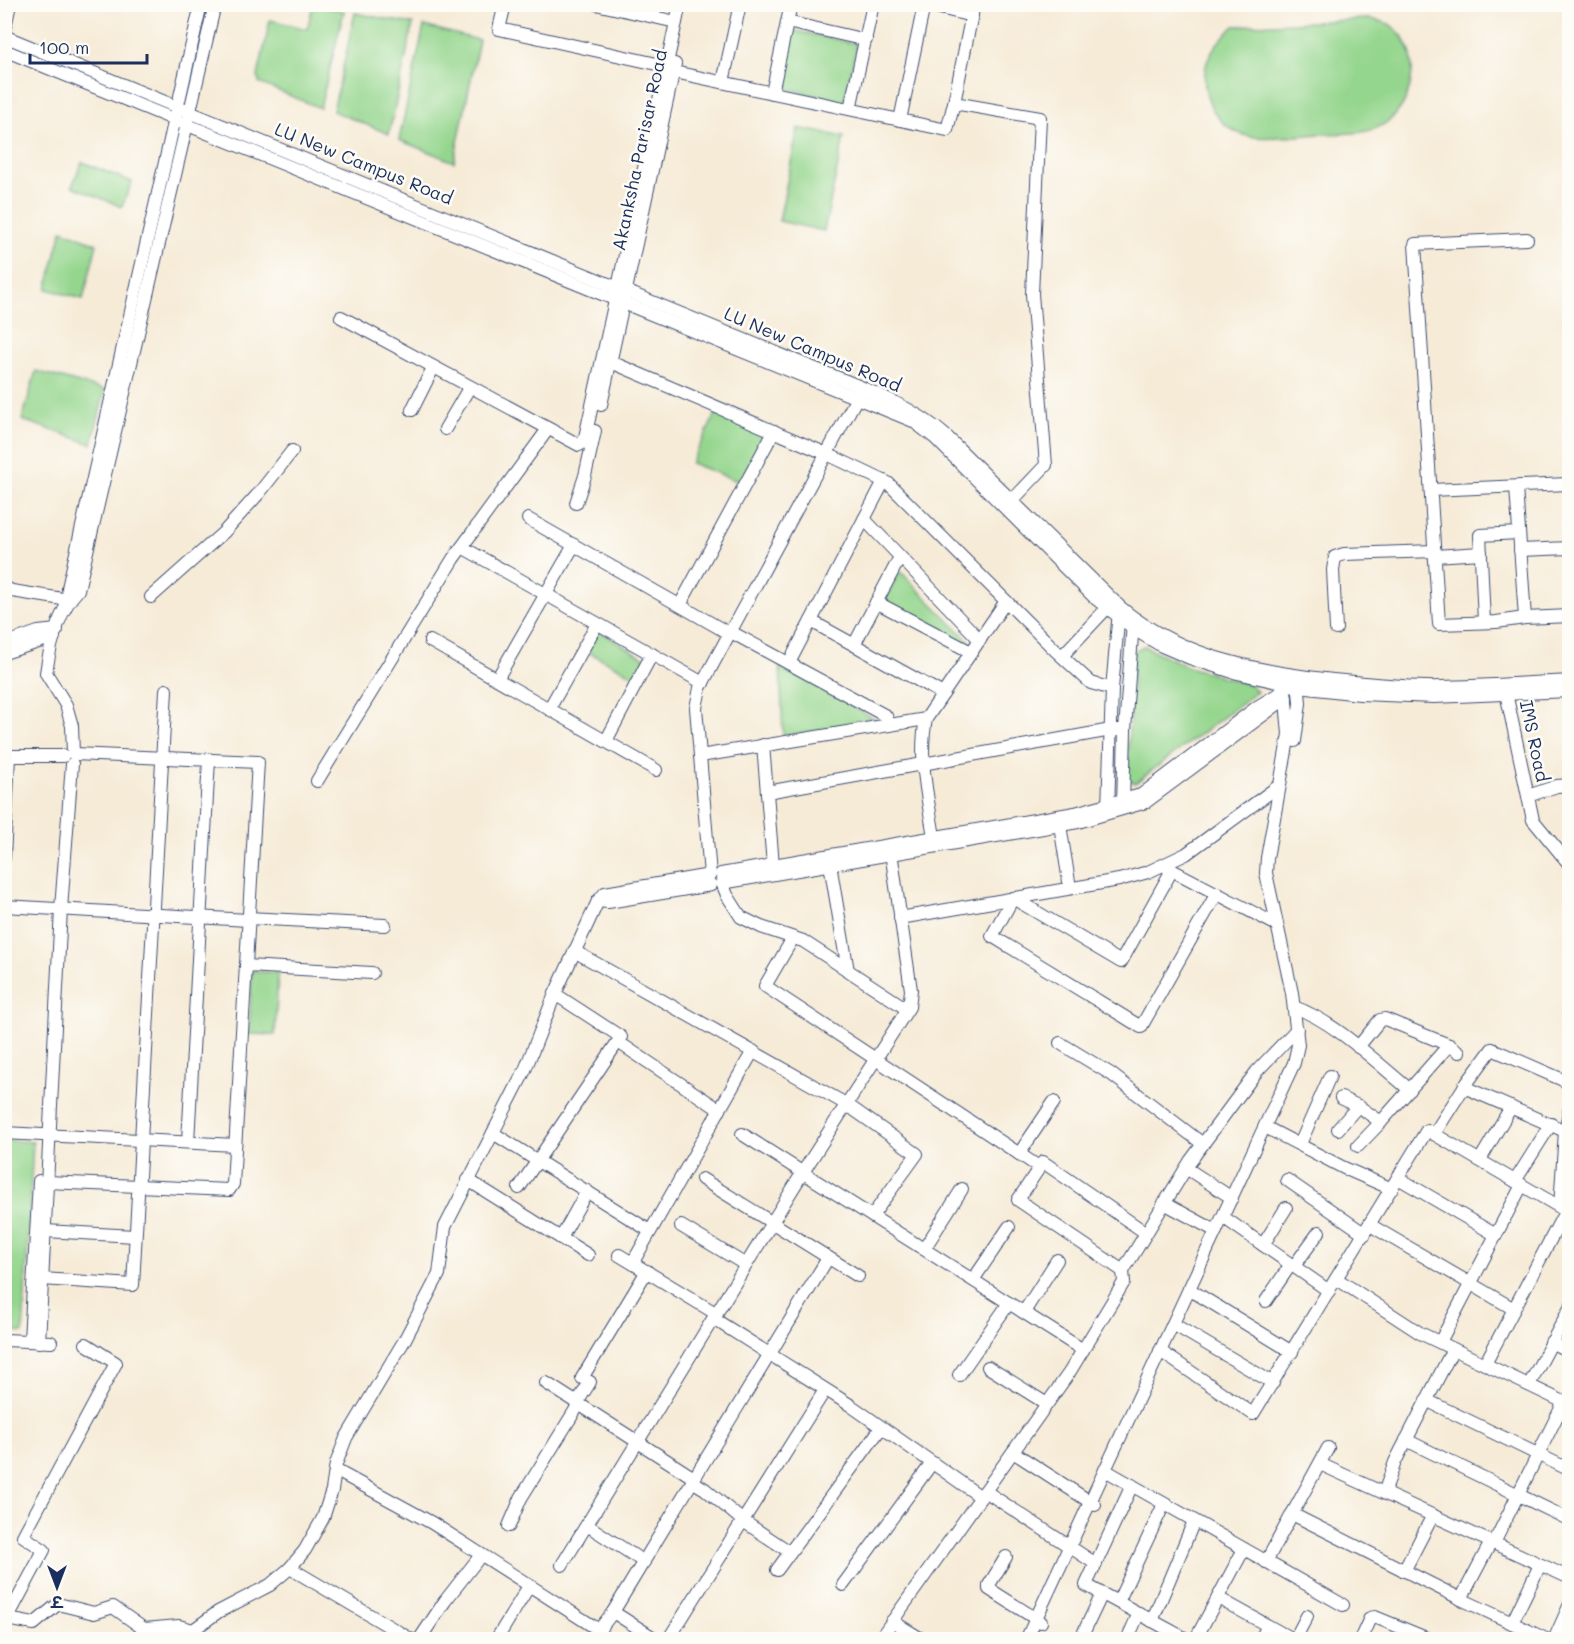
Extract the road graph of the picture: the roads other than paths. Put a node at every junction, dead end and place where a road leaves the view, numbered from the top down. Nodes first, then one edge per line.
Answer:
1 (10, 4) edge
2 (201, 4) edge
3 (215, 4) edge
4 (505, 4) edge
5 (596, 4) edge
6 (680, 4) edge
7 (688, 4) edge
8 (740, 4) edge
9 (791, 4) edge
10 (873, 4) edge
11 (924, 5) edge
12 (973, 10) edge
13 (676, 22) junction
14 (788, 22) junction
15 (4, 34) edge
16 (866, 40) junction
17 (4, 50) edge
18 (670, 69) junction
19 (723, 82) junction
20 (772, 93) junction
21 (954, 103) junction
22 (184, 109) junction
23 (850, 109) junction
24 (900, 120) junction
25 (181, 122) junction
26 (1527, 239) dead end
27 (621, 295) junction
28 (341, 317) dead end
29 (611, 362) junction
30 (433, 368) junction
31 (469, 388) junction
32 (859, 393) junction
33 (412, 410) dead end
34 (445, 429) dead end
35 (548, 429) junction
36 (774, 431) junction
37 (292, 451) dead end
38 (827, 454) junction
39 (884, 481) junction
40 (1568, 484) dead end
41 (1516, 487) junction
42 (1431, 490) junction
43 (576, 503) dead end
44 (1008, 504) junction
45 (528, 519) dead end
46 (864, 519) junction
47 (1519, 533) junction
48 (574, 545) junction
49 (462, 547) junction
50 (1569, 548) edge
51 (1520, 550) junction
52 (1435, 554) junction
53 (1480, 554) junction
54 (900, 557) junction
55 (7, 590) edge
56 (546, 594) junction
57 (151, 597) dead end
58 (69, 600) junction
59 (1006, 601) junction
60 (876, 602) junction
61 (680, 605) junction
62 (1115, 610) junction
63 (1569, 616) edge
64 (1525, 618) junction
65 (811, 621) junction
66 (1133, 622) junction
67 (1484, 622) junction
68 (597, 624) junction
69 (1336, 629) dead end
70 (730, 633) junction
71 (56, 634) junction
72 (980, 640) junction
73 (430, 641) dead end
74 (854, 645) junction
75 (5, 650) edge
76 (971, 652) junction
77 (652, 654) junction
78 (1062, 656) junction
79 (789, 663) junction
80 (497, 679) junction
81 (1569, 681) edge
82 (703, 683) junction
83 (1290, 685) junction
84 (1113, 689) junction
85 (1506, 689) junction
86 (166, 690) dead end
87 (1569, 692) edge
88 (943, 694) junction
89 (549, 709) junction
90 (926, 719) junction
91 (1294, 719) junction
92 (889, 725) junction
93 (1111, 730) junction
94 (1125, 730) junction
95 (606, 741) junction
96 (763, 746) junction
97 (7, 756) edge
98 (162, 756) junction
99 (700, 756) junction
100 (69, 757) junction
101 (209, 759) junction
102 (922, 765) junction
103 (656, 770) dead end
104 (317, 780) dead end
105 (1280, 785) junction
106 (1569, 785) edge
107 (767, 792) junction
108 (1528, 796) junction
109 (1123, 804) junction
110 (1108, 808) junction
111 (1060, 825) junction
112 (934, 837) junction
113 (890, 849) junction
114 (1270, 856) junction
115 (4, 858) edge
116 (1568, 862) edge
117 (830, 864) junction
118 (773, 865) junction
119 (1167, 867) junction
120 (716, 879) junction
121 (1070, 888) junction
122 (1217, 893) junction
123 (1013, 898) junction
124 (4, 906) edge
125 (57, 909) junction
126 (153, 915) junction
127 (200, 917) junction
128 (900, 918) junction
129 (248, 919) junction
130 (1277, 925) junction
131 (385, 926) dead end
132 (793, 938) junction
133 (574, 951) junction
134 (1287, 956) junction
135 (246, 966) junction
136 (848, 970) junction
137 (372, 973) dead end
138 (555, 994) junction
139 (1297, 1008) junction
140 (908, 1010) junction
141 (1297, 1029) junction
142 (618, 1041) junction
143 (1060, 1043) dead end
144 (1358, 1047) junction
145 (753, 1052) junction
146 (875, 1060) junction
147 (1330, 1076) dead end
148 (1569, 1083) edge
149 (1464, 1087) junction
150 (1410, 1090) junction
151 (1341, 1098) dead end
152 (1053, 1102) dead end
153 (846, 1104) junction
154 (1359, 1106) junction
155 (1511, 1107) junction
156 (1569, 1108) edge
157 (720, 1110) junction
158 (1381, 1122) junction
159 (1551, 1124) junction
160 (1268, 1129) junction
161 (1338, 1129) dead end
162 (1565, 1131) junction
163 (4, 1132) edge
164 (493, 1133) junction
165 (742, 1134) dead end
166 (1434, 1134) junction
167 (45, 1135) junction
168 (140, 1140) junction
169 (188, 1142) junction
170 (1203, 1144) junction
171 (1300, 1144) junction
172 (235, 1145) junction
173 (1358, 1146) dead end
174 (1019, 1154) junction
175 (538, 1159) junction
176 (1480, 1160) junction
177 (1039, 1167) junction
178 (1186, 1168) junction
179 (803, 1172) junction
180 (702, 1179) dead end
181 (468, 1180) junction
182 (1287, 1180) dead end
183 (47, 1182) junction
184 (1519, 1183) junction
185 (1395, 1184) junction
186 (138, 1186) junction
187 (519, 1188) dead end
188 (962, 1190) dead end
189 (587, 1191) junction
190 (1232, 1198) junction
191 (1164, 1203) junction
192 (1286, 1208) dead end
193 (1565, 1210) edge
194 (872, 1216) junction
195 (1226, 1219) junction
196 (771, 1223) junction
197 (681, 1226) dead end
198 (1009, 1227) dead end
199 (1367, 1229) junction
200 (45, 1231) junction
201 (650, 1231) junction
202 (1216, 1231) junction
203 (1319, 1232) dead end
204 (1146, 1233) junction
205 (1496, 1235) junction
206 (135, 1236) junction
207 (561, 1238) junction
208 (1263, 1245) junction
209 (924, 1249) junction
210 (588, 1255) dead end
211 (619, 1255) dead end
212 (828, 1258) junction
213 (1058, 1260) dead end
214 (633, 1262) junction
215 (746, 1265) junction
216 (1292, 1265) junction
217 (647, 1271) junction
218 (1123, 1271) junction
219 (858, 1276) dead end
220 (42, 1279) junction
221 (1337, 1279) junction
222 (973, 1280) junction
223 (1470, 1285) junction
224 (1192, 1290) junction
225 (1329, 1291) junction
226 (1266, 1301) dead end
227 (1009, 1302) junction
228 (1569, 1308) edge
229 (1514, 1309) junction
230 (1024, 1312) junction
231 (715, 1316) junction
232 (1176, 1326) junction
233 (4, 1340) edge
234 (40, 1342) junction
235 (1440, 1342) junction
236 (1551, 1342) junction
237 (86, 1344) dead end
238 (1453, 1349) junction
239 (1083, 1350) junction
240 (1292, 1352) junction
241 (1569, 1352) edge
242 (1163, 1353) junction
243 (769, 1354) junction
244 (1485, 1364) junction
245 (988, 1367) dead end
246 (958, 1375) dead end
247 (546, 1383) dead end
248 (1273, 1383) junction
249 (1529, 1385) junction
250 (825, 1390) junction
251 (1426, 1400) junction
252 (578, 1404) junction
253 (1047, 1404) junction
254 (1567, 1404) edge
255 (881, 1428) junction
256 (1406, 1440) junction
257 (639, 1441) junction
258 (1328, 1448) dead end
259 (1013, 1452) junction
260 (1538, 1455) junction
261 (932, 1463) junction
262 (1320, 1464) junction
263 (335, 1470) junction
264 (1569, 1470) edge
265 (1108, 1472) junction
266 (693, 1480) junction
267 (1132, 1485) junction
268 (1383, 1493) junction
269 (983, 1494) junction
270 (1518, 1495) junction
271 (1093, 1503) junction
272 (1164, 1504) junction
273 (1292, 1514) junction
274 (1433, 1515) junction
275 (1569, 1520) edge
276 (743, 1521) junction
277 (1194, 1521) junction
278 (587, 1525) junction
279 (509, 1526) dead end
280 (1492, 1543) junction
281 (1072, 1549) junction
282 (1244, 1549) junction
283 (790, 1552) junction
284 (481, 1555) junction
285 (1006, 1557) dead end
286 (644, 1562) junction
287 (1266, 1562) junction
288 (1096, 1563) junction
289 (1540, 1564) junction
290 (562, 1565) dead end
291 (290, 1568) junction
292 (777, 1570) dead end
293 (1404, 1571) junction
294 (1569, 1578) edge
295 (843, 1585) dead end
296 (529, 1586) junction
297 (1102, 1594) junction
298 (1218, 1598) junction
299 (1461, 1599) junction
300 (1118, 1602) junction
301 (1569, 1604) edge
302 (1343, 1605) dead end
303 (613, 1612) junction
304 (1139, 1613) junction
305 (1307, 1616) dead end
306 (5, 1619) edge
307 (892, 1620) junction
308 (1152, 1620) junction
309 (1038, 1621) junction
310 (1512, 1623) junction
311 (1268, 1626) junction
312 (192, 1635) edge
313 (412, 1640) edge
314 (419, 1640) edge
315 (496, 1640) edge
316 (657, 1640) edge
317 (668, 1640) edge
318 (879, 1640) edge
319 (923, 1640) edge
320 (1026, 1640) edge
321 (1033, 1640) edge
322 (1080, 1640) edge
323 (1127, 1640) edge
324 (1188, 1640) edge
325 (1196, 1640) edge
326 (1260, 1640) edge
327 (1360, 1640) edge
328 (1431, 1640) edge
329 (1548, 1640) edge
330 (1554, 1640) edge

1 - 15 street
2 - 22 street
3 - 22 street
4 - 18 street
5 - 13 street
6 - 13 street, Akanksha Parisar Road
7 - 18 street, Akanksha Parisar Road
8 - 19 street
9 - 14 street
10 - 16 street
11 - 12 street
11 - 24 street
12 - 21 street
13 - 18 street, Akanksha Parisar Road
14 - 16 street
14 - 20 street
15 - 22 street, LU New Campus Road
16 - 23 street
17 - 25 street, LU New Campus Road
18 - 19 street
18 - 27 street, Akanksha Parisar Road
19 - 20 street
20 - 23 street
21 - 24 street
21 - 44 street
22 - 25 street
22 - 27 street, LU New Campus Road
23 - 24 street
25 - 27 street, LU New Campus Road
25 - 58 street
26 - 42 street
27 - 29 street
27 - 32 street, LU New Campus Road
27 - 35 street
28 - 30 street
29 - 36 street
29 - 43 street
30 - 31 street
30 - 33 street
31 - 34 street
31 - 35 street
32 - 38 street
32 - 44 street, LU New Campus Road
35 - 49 street
36 - 38 street
36 - 61 street
37 - 57 street
38 - 39 street
38 - 70 street
39 - 46 street
39 - 59 street
40 - 41 street
41 - 42 street
41 - 47 street
42 - 52 street
44 - 62 street, LU New Campus Road
45 - 48 street
46 - 54 street
46 - 65 street
47 - 51 street
47 - 53 street
48 - 56 street
48 - 61 street
49 - 56 street
49 - 104 street
50 - 51 street
51 - 64 street
52 - 53 street
52 - 67 street
52 - 69 street
53 - 67 street
54 - 60 street
54 - 72 street
55 - 58 street
56 - 68 street
56 - 80 street
58 - 71 street
59 - 72 street
59 - 78 street
60 - 74 street
60 - 76 street
61 - 70 street
62 - 66 street, LU New Campus Road
62 - 78 street
62 - 84 street
63 - 64 street
64 - 67 street
65 - 74 street
65 - 79 street
66 - 83 street, LU New Campus Road
66 - 94 street
68 - 77 street
68 - 89 street
70 - 79 street
70 - 82 street
71 - 75 street
71 - 100 street
72 - 76 street
73 - 80 street
74 - 88 street
76 - 88 street
77 - 82 street
77 - 95 street
78 - 84 street
79 - 92 street
80 - 89 street
81 - 85 street, LU New Campus Road
82 - 99 street
83 - 85 street, LU New Campus Road
83 - 91 street
83 - 109 street
84 - 93 street
85 - 87 street, LU New Campus Road
85 - 108 street, IMS Road
86 - 98 street
88 - 90 street
89 - 95 street
90 - 92 street
90 - 102 street
91 - 105 street
91 - 114 street
92 - 96 street
93 - 94 street
93 - 102 street
93 - 110 street
94 - 109 street
95 - 103 street
96 - 99 street
96 - 107 street
97 - 100 street
97 - 115 street
98 - 100 street
98 - 101 street
98 - 126 street
99 - 120 street
100 - 125 street
101 - 127 street
101 - 129 street
102 - 107 street
102 - 112 street
105 - 114 street
105 - 119 street
106 - 108 street
107 - 118 street
108 - 116 street, IMS Road
109 - 110 street
110 - 111 street
110 - 112 street
111 - 113 street
111 - 121 street
112 - 113 street
113 - 117 street
113 - 118 street
113 - 128 street
114 - 130 street
114 - 134 street
117 - 120 street
117 - 136 street
118 - 120 street
119 - 121 street
119 - 122 street
119 - 123 street
120 - 132 street
120 - 133 street
121 - 123 street
122 - 123 street
122 - 130 street
123 - 128 street
124 - 125 street
125 - 126 street
125 - 167 street
126 - 127 street
126 - 168 street
127 - 129 street
127 - 169 street
128 - 140 street
129 - 131 street
129 - 135 street
130 - 134 street
132 - 136 street
132 - 146 street
133 - 138 street
133 - 145 street
134 - 139 street
135 - 137 street
135 - 172 street
136 - 140 street
138 - 142 street
138 - 164 street
139 - 141 street
139 - 144 street
139 - 160 street
140 - 146 street
141 - 160 street
141 - 170 street
142 - 157 street
142 - 175 street
143 - 170 street
144 - 150 street
144 - 150 street
145 - 153 street
145 - 157 street
146 - 153 street
146 - 174 street
147 - 171 street
148 - 149 street
149 - 155 street
149 - 166 street
150 - 158 street
151 - 154 street
152 - 174 street
153 - 179 street
153 - 194 street
154 - 158 street
154 - 161 street
155 - 159 street
155 - 176 street
156 - 162 street
157 - 201 street
158 - 173 street
159 - 162 street
159 - 184 street
160 - 171 street
160 - 190 street
160 - 195 street
162 - 193 street
163 - 167 street
164 - 175 street
164 - 181 street
165 - 179 street
166 - 176 street
166 - 185 street
167 - 168 street
167 - 183 street
167 - 234 street
168 - 169 street
168 - 186 street
169 - 172 street
170 - 178 street
171 - 185 street
172 - 186 street
174 - 177 street
175 - 187 street
175 - 189 street
176 - 184 street
177 - 204 street
177 - 218 street
178 - 190 street
178 - 191 street
179 - 194 street
179 - 196 street
180 - 196 street
181 - 207 street
181 - 263 street
182 - 199 street
183 - 186 street
183 - 200 street
184 - 193 street
184 - 205 street
185 - 199 street
185 - 205 street
186 - 206 street
188 - 209 street
189 - 201 street
189 - 207 street
190 - 195 street
191 - 202 street
191 - 204 street
192 - 208 street
193 - 229 street
194 - 209 street
195 - 202 street
195 - 208 street
195 - 224 street
196 - 212 street
196 - 215 street
197 - 215 street
198 - 222 street
199 - 221 street
199 - 223 street
200 - 206 street
200 - 220 street
201 - 214 street
202 - 224 street
203 - 216 street
204 - 218 street
205 - 223 street
206 - 220 street
207 - 210 street
208 - 216 street
209 - 222 street
211 - 214 street
212 - 219 street
212 - 243 street
213 - 230 street
214 - 217 street
215 - 231 street
216 - 225 street
216 - 226 street
217 - 231 street
217 - 252 street
218 - 239 street
220 - 234 street
221 - 225 street
221 - 235 street
222 - 227 street
223 - 229 street
223 - 235 street
224 - 232 street
224 - 240 street
225 - 240 street
227 - 230 street
227 - 246 street
228 - 236 street
229 - 244 street
230 - 239 street
231 - 243 street
231 - 257 street
232 - 242 street
232 - 248 street
233 - 234 street
235 - 238 street
236 - 241 street
236 - 249 street
237 - 306 street
238 - 244 street
238 - 251 street
239 - 253 street
240 - 248 street
242 - 248 street
242 - 265 street
243 - 250 street
243 - 266 street
244 - 249 street
245 - 253 street
247 - 252 street
249 - 254 street
250 - 255 street
250 - 276 street
251 - 256 street
251 - 260 street
252 - 257 street
252 - 279 street
253 - 259 street
254 - 260 street
255 - 261 street
255 - 283 street
256 - 268 street
256 - 270 street
257 - 266 street
257 - 278 street
258 - 262 street
259 - 269 street
259 - 271 street
260 - 264 street
260 - 270 street
261 - 269 street
261 - 295 street
262 - 268 street
262 - 273 street
263 - 284 street
263 - 291 street
265 - 267 street
265 - 271 street
266 - 276 street
266 - 286 street
267 - 272 street
267 - 288 street
268 - 274 street
269 - 281 street
269 - 307 street
270 - 275 street
270 - 280 street
271 - 281 street
272 - 277 street
272 - 300 street
273 - 287 street
273 - 293 street
274 - 280 street
274 - 293 street
276 - 283 street
276 - 317 street
277 - 282 street
277 - 308 street
278 - 286 street
278 - 290 street
280 - 289 street
280 - 299 street
281 - 288 street
281 - 309 street
282 - 287 street
282 - 298 street
283 - 292 street
284 - 296 street
284 - 314 street
285 - 309 street
286 - 303 street
287 - 302 street
288 - 297 street
289 - 294 street
289 - 310 street
291 - 312 street
291 - 313 street
293 - 299 street
296 - 303 street
296 - 315 street
297 - 300 street
297 - 322 street
298 - 311 street
298 - 325 street
299 - 310 street
300 - 304 street
301 - 330 street
303 - 316 street
304 - 308 street
304 - 323 street
305 - 311 street
306 - 312 street
307 - 318 street
307 - 319 street
308 - 324 street
309 - 320 street
309 - 321 street
310 - 329 street
311 - 326 street
327 - 328 street

